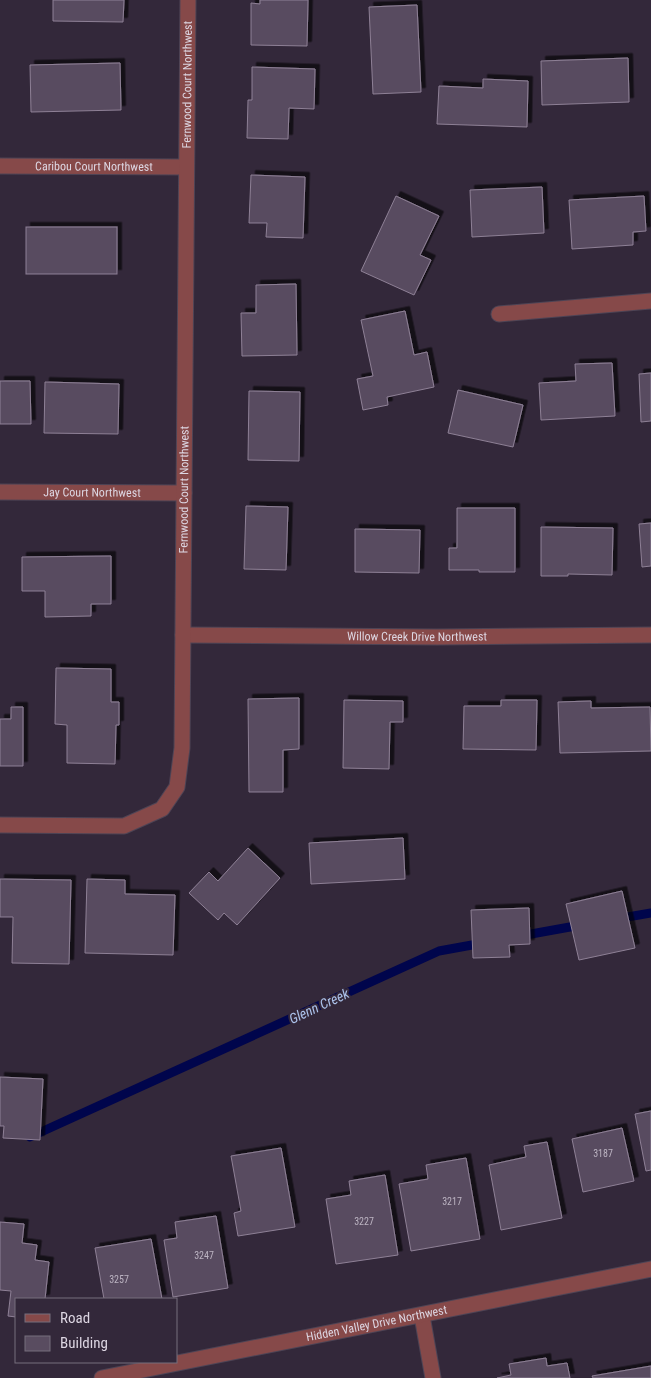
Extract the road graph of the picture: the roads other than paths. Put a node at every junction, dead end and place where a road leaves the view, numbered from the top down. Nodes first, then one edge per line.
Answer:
1 (188, 0) edge
2 (0, 166) edge
3 (186, 167) junction
4 (651, 301) edge
5 (499, 314) dead end
6 (0, 492) edge
7 (184, 493) junction
8 (183, 635) junction
9 (651, 635) edge
10 (0, 825) edge
11 (651, 1269) edge
12 (422, 1316) junction
13 (102, 1378) edge
14 (433, 1378) edge

1 - 3 street, Fernwood Court Northwest
2 - 3 street, Caribou Court Northwest
3 - 7 street, Fernwood Court Northwest
4 - 5 street
6 - 7 street, Jay Court Northwest
7 - 8 street, Fernwood Court Northwest
8 - 9 street, Willow Creek Drive Northwest
8 - 10 street, Fernwood Court Northwest
11 - 12 street, Hidden Valley Drive Northwest
12 - 13 street, Hidden Valley Drive Northwest
12 - 14 street

